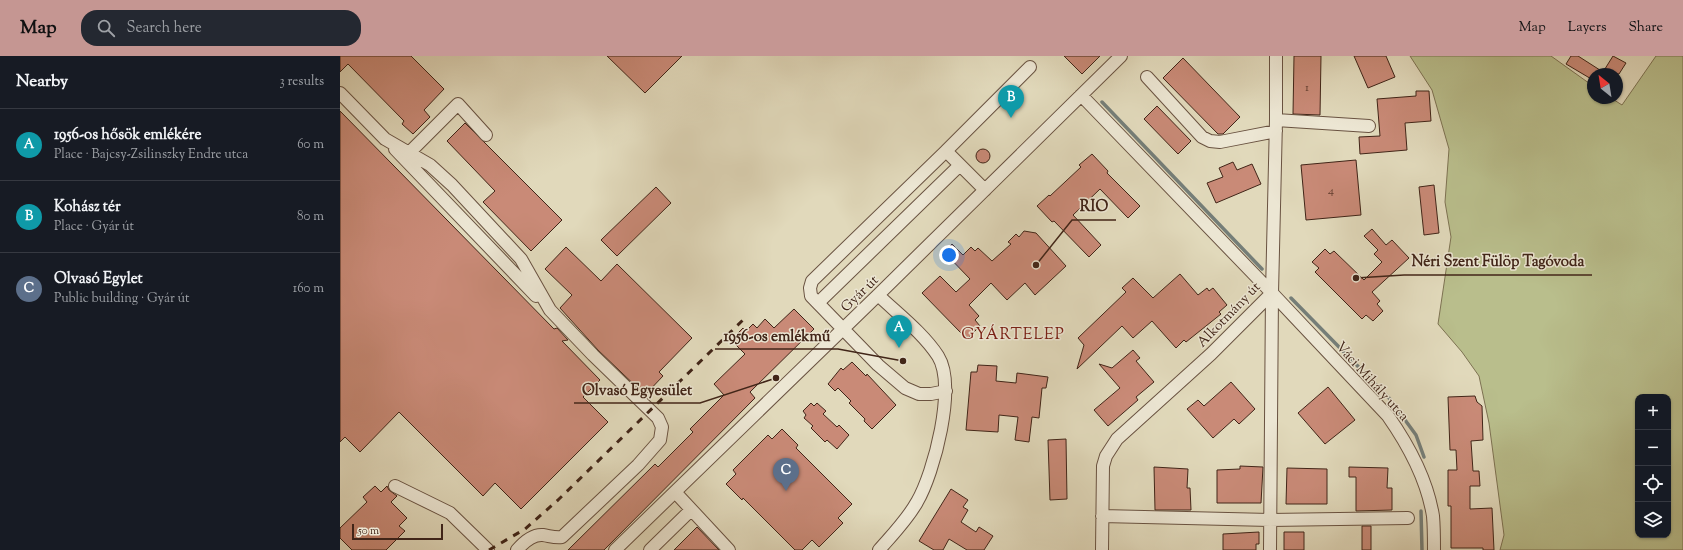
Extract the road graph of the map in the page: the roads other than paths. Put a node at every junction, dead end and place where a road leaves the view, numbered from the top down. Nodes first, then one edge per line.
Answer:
1 (1121, 56) edge
2 (1276, 56) edge
3 (1030, 68) dead end
4 (1147, 77) dead end
5 (340, 93) edge
6 (1081, 95) junction
7 (1276, 126) junction
8 (1369, 126) dead end
9 (486, 135) dead end
10 (385, 139) junction
11 (946, 151) junction
12 (409, 153) junction
13 (960, 165) junction
14 (985, 190) junction
15 (1272, 293) junction
16 (878, 296) junction
17 (818, 303) junction
18 (550, 310) junction
19 (844, 328) junction
20 (946, 391) junction
21 (395, 486) dead end
22 (675, 492) junction
23 (691, 510) junction
24 (1102, 516) junction
25 (1408, 518) dead end
26 (1270, 520) junction
27 (488, 550) edge
28 (517, 550) edge
29 (615, 550) edge
30 (650, 550) edge
31 (729, 550) edge
32 (879, 550) edge
33 (1102, 550) edge
34 (1270, 550) edge
35 (1434, 550) edge

1 - 6 street, Gyár út
2 - 7 street, Alkotmány út
3 - 11 street
4 - 7 street
5 - 10 street
6 - 14 street, Gyár út
6 - 15 street, Váci Mihály utca
7 - 8 street
7 - 15 street, Alkotmány út
9 - 12 street
10 - 12 street
10 - 18 street
11 - 13 street
11 - 17 street
12 - 18 street
13 - 14 street
13 - 17 street
14 - 16 street, Gyár út
15 - 24 street, Alkotmány út
15 - 26 street
15 - 35 street, Váci Mihály utca
16 - 19 street, Gyár út
16 - 20 street
17 - 19 street
18 - 28 street
19 - 20 street
19 - 22 street, Gyár út
20 - 32 street
21 - 27 street
22 - 23 street
22 - 29 street, Gyár út
23 - 30 street
23 - 31 street
24 - 26 street
24 - 33 street, Alkotmány út
25 - 26 street
26 - 34 street

